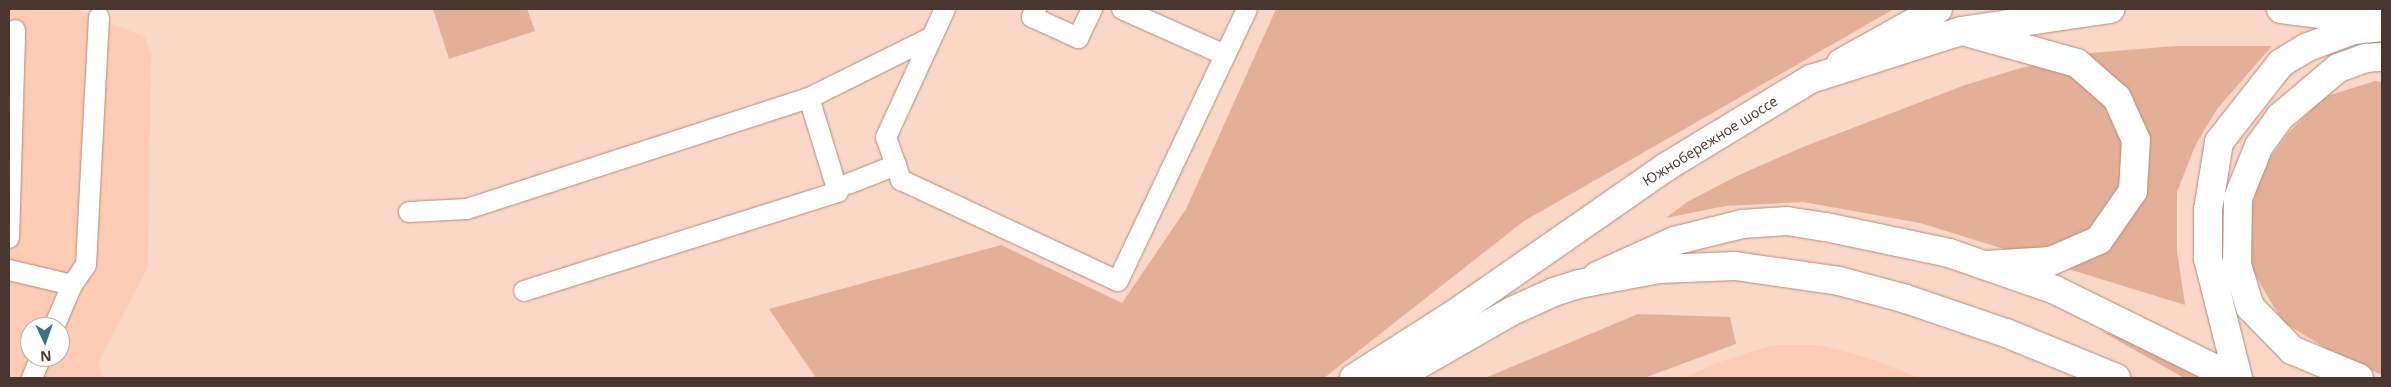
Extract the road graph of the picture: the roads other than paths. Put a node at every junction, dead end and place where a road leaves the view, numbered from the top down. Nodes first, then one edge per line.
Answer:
1 (945, 9) edge
2 (1036, 9) edge
3 (1092, 9) edge
4 (1122, 9) edge
5 (1247, 9) edge
6 (1938, 9) edge
7 (2110, 9) edge
8 (2281, 9) edge
9 (99, 17) dead end
10 (2382, 23) edge
11 (2382, 28) edge
12 (15, 30) dead end
13 (1961, 30) junction
14 (932, 37) junction
15 (1225, 55) junction
16 (2382, 57) edge
17 (1811, 79) junction
18 (809, 98) junction
19 (896, 165) junction
20 (848, 184) dead end
21 (409, 212) dead end
22 (9, 238) edge
23 (1985, 265) junction
24 (9, 270) edge
25 (1579, 284) junction
26 (72, 285) junction
27 (524, 292) dead end
28 (58, 317) edge
29 (1354, 378) edge
30 (1395, 378) edge
31 (2116, 378) edge
32 (2234, 378) edge
33 (2238, 378) edge
34 (2359, 378) edge

1 - 14 lane
2 - 3 lane
4 - 15 lane
5 - 15 lane
6 - 17 main road
7 - 13 main road, Южнобережное шоссе
8 - 10 main road
9 - 26 lane
11 - 33 main road
12 - 22 lane
13 - 17 main road, Южнобережное шоссе
13 - 23 main road
14 - 18 lane
14 - 19 lane
15 - 19 lane
16 - 34 main road
17 - 29 main road, Южнобережное шоссе
18 - 21 lane
18 - 27 lane
19 - 20 lane
23 - 25 main road
23 - 32 main road
24 - 26 lane
25 - 30 main road
25 - 31 main road
26 - 28 lane

